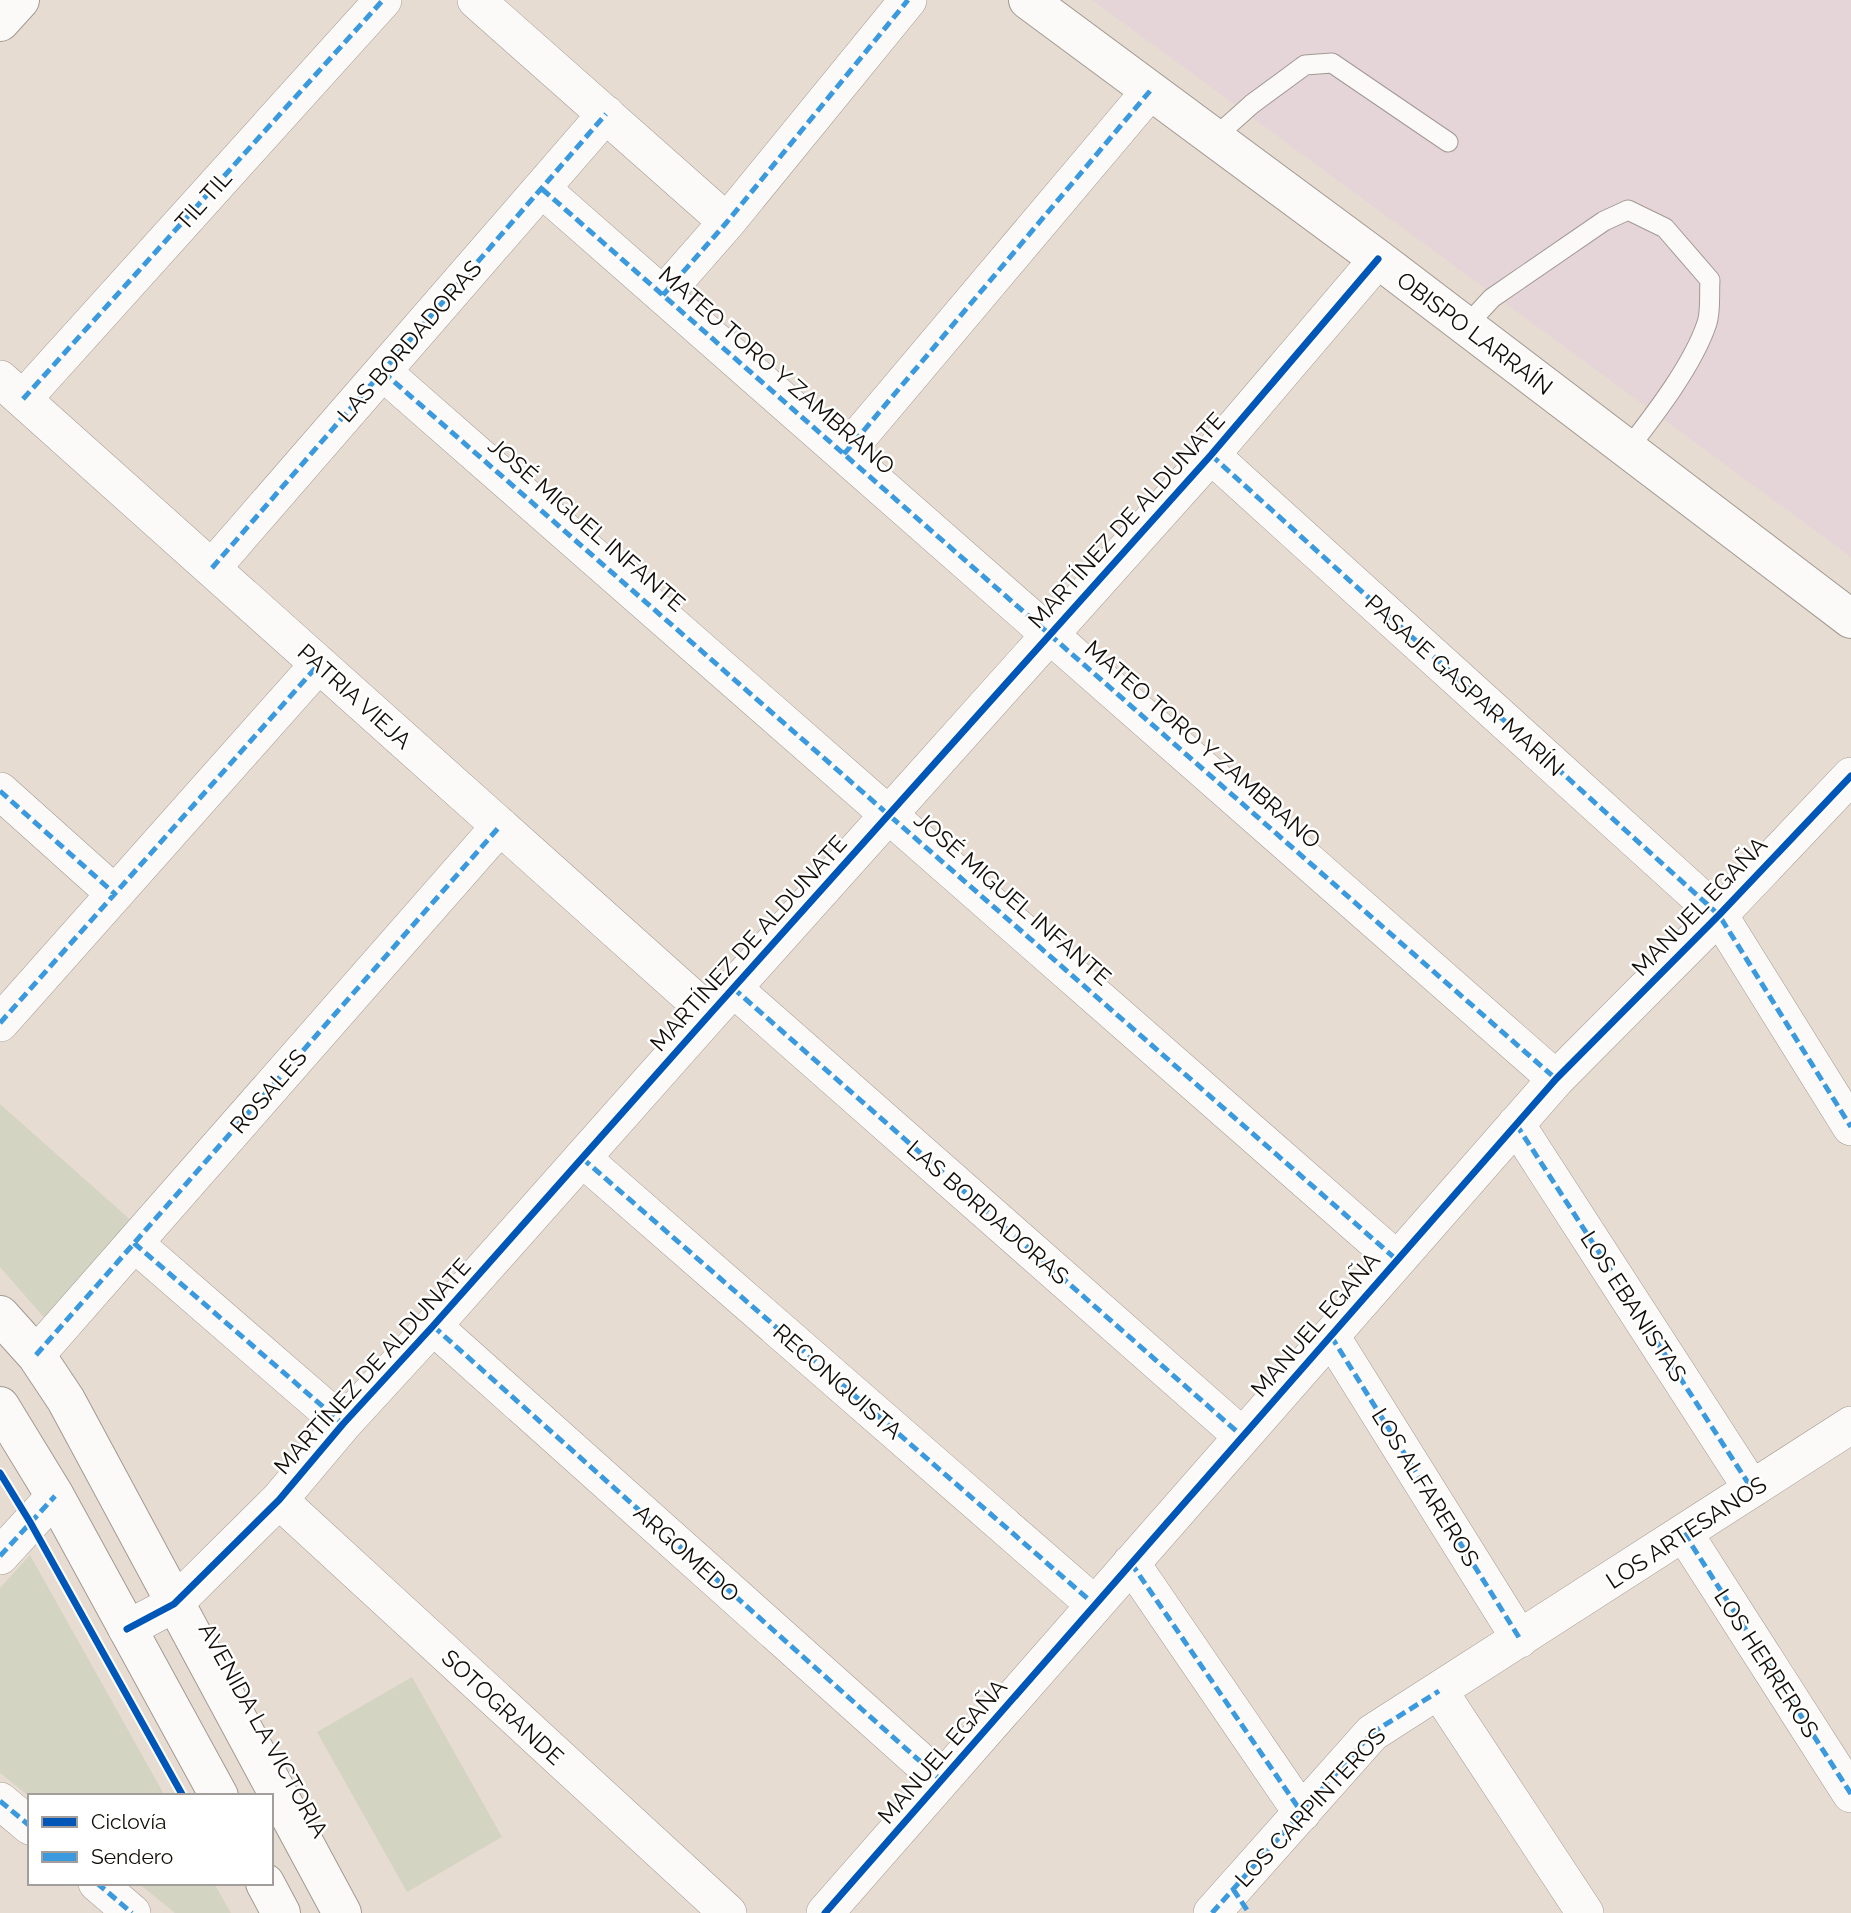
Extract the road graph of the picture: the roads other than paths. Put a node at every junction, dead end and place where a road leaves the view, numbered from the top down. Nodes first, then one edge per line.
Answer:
1 (20, 0) edge
2 (383, 0) edge
3 (477, 0) edge
4 (908, 0) edge
5 (1028, 0) edge
6 (0, 22) edge
7 (1150, 91) junction
8 (606, 114) junction
9 (1214, 138) junction
10 (1448, 142) dead end
11 (542, 189) junction
12 (727, 222) junction
13 (1378, 259) junction
14 (663, 295) junction
15 (1466, 326) junction
16 (383, 372) junction
17 (11, 389) edge
18 (1628, 449) junction
19 (844, 454) junction
20 (1211, 455) junction
21 (212, 568) junction
22 (1851, 619) edge
23 (1049, 635) junction
24 (319, 664) junction
25 (1851, 776) edge
26 (0, 791) edge
27 (889, 814) junction
28 (500, 826) junction
29 (115, 894) junction
30 (1719, 915) junction
31 (721, 1001) junction
32 (0, 1023) edge
33 (1556, 1079) junction
34 (1516, 1124) junction
35 (1851, 1127) edge
36 (582, 1158) junction
37 (134, 1243) junction
38 (1397, 1260) junction
39 (0, 1315) edge
40 (433, 1326) junction
41 (1331, 1336) junction
42 (36, 1355) junction
43 (0, 1406) edge
44 (343, 1424) junction
45 (1851, 1425) edge
46 (1242, 1436) junction
47 (1752, 1489) junction
48 (55, 1496) junction
49 (279, 1500) junction
50 (1684, 1533) junction
51 (0, 1556) edge
52 (1131, 1563) junction
53 (174, 1604) junction
54 (1095, 1605) junction
55 (127, 1629) junction
56 (1520, 1639) junction
57 (1439, 1691) junction
58 (941, 1780) junction
59 (218, 1794) edge
60 (1851, 1794) edge
61 (0, 1801) edge
62 (1302, 1813) junction
63 (28, 1824) edge
64 (99, 1885) edge
65 (266, 1885) edge
66 (1231, 1905) edge
67 (132, 1913) edge
68 (281, 1913) edge
69 (342, 1913) edge
70 (728, 1913) edge
71 (825, 1913) edge
72 (1585, 1913) edge

1 - 6 main road
2 - 17 street, TIL TIL
3 - 8 street
4 - 12 street
5 - 7 main road, OBISPO LARRAÍN
7 - 9 main road, OBISPO LARRAÍN
7 - 19 street
8 - 11 street, LAS BORDADORAS
8 - 12 street
9 - 10 lane
9 - 13 main road, OBISPO LARRAÍN
11 - 14 street, MATEO TORO Y ZAMBRANO
11 - 16 street, LAS BORDADORAS
12 - 14 street
13 - 15 main road, OBISPO LARRAÍN
13 - 20 street, MARTÍNEZ DE ALDUNATE
14 - 19 street, MATEO TORO Y ZAMBRANO
15 - 18 main road, OBISPO LARRAÍN
15 - 18 lane
16 - 21 street, LAS BORDADORAS
16 - 27 street, JOSÉ MIGUEL INFANTE
17 - 21 street, PATRIA VIEJA
18 - 22 main road, OBISPO LARRAÍN
19 - 23 street, MATEO TORO Y ZAMBRANO
20 - 23 street, MARTÍNEZ DE ALDUNATE
20 - 30 street, PASAJE GASPAR MARÍN
21 - 24 street, PATRIA VIEJA
23 - 27 street, MARTÍNEZ DE ALDUNATE
23 - 33 street, MATEO TORO Y ZAMBRANO
24 - 28 street, PATRIA VIEJA
24 - 29 street
25 - 30 street, MANUEL EGAÑA
26 - 29 street
27 - 31 street, MARTÍNEZ DE ALDUNATE
27 - 38 street, JOSÉ MIGUEL INFANTE
28 - 31 street, PATRIA VIEJA
28 - 37 street, ROSALES
29 - 32 street
30 - 33 street, MANUEL EGAÑA
30 - 35 street, PASAJE GASPAR MARÍN
31 - 36 street, MARTÍNEZ DE ALDUNATE
31 - 46 street, LAS BORDADORAS
33 - 34 street, MANUEL EGAÑA
34 - 38 street, MANUEL EGAÑA
34 - 47 street, LOS EBANISTAS
36 - 40 street, MARTÍNEZ DE ALDUNATE
36 - 54 street, RECONQUISTA
37 - 42 street, ROSALES
37 - 44 street
38 - 41 street, MANUEL EGAÑA
39 - 42 main road, AVENIDA LA VICTORIA
40 - 44 street, MARTÍNEZ DE ALDUNATE
40 - 58 street, ARGOMEDO
41 - 46 street, MANUEL EGAÑA
41 - 56 street, LOS ALFAREROS
42 - 53 main road, AVENIDA LA VICTORIA
43 - 48 main road
44 - 49 street, MARTÍNEZ DE ALDUNATE
45 - 47 street, LOS ARTESANOS
46 - 52 street, MANUEL EGAÑA
47 - 50 street, LOS ARTESANOS
48 - 51 street
48 - 55 main road
49 - 53 street, MARTÍNEZ DE ALDUNATE
49 - 70 street, SOTOGRANDE
50 - 56 street, LOS ARTESANOS
50 - 60 street, LOS HERREROS
52 - 54 street, MANUEL EGAÑA
52 - 62 street
53 - 55 street, MARTÍNEZ DE ALDUNATE
53 - 69 main road, AVENIDA LA VICTORIA
54 - 58 street, MANUEL EGAÑA
55 - 59 main road
56 - 57 street, LOS CARPINTEROS
57 - 62 street, LOS CARPINTEROS
57 - 72 street
58 - 71 street, MANUEL EGAÑA
61 - 63 street
62 - 66 street, LOS CARPINTEROS
64 - 67 street
65 - 68 main road

